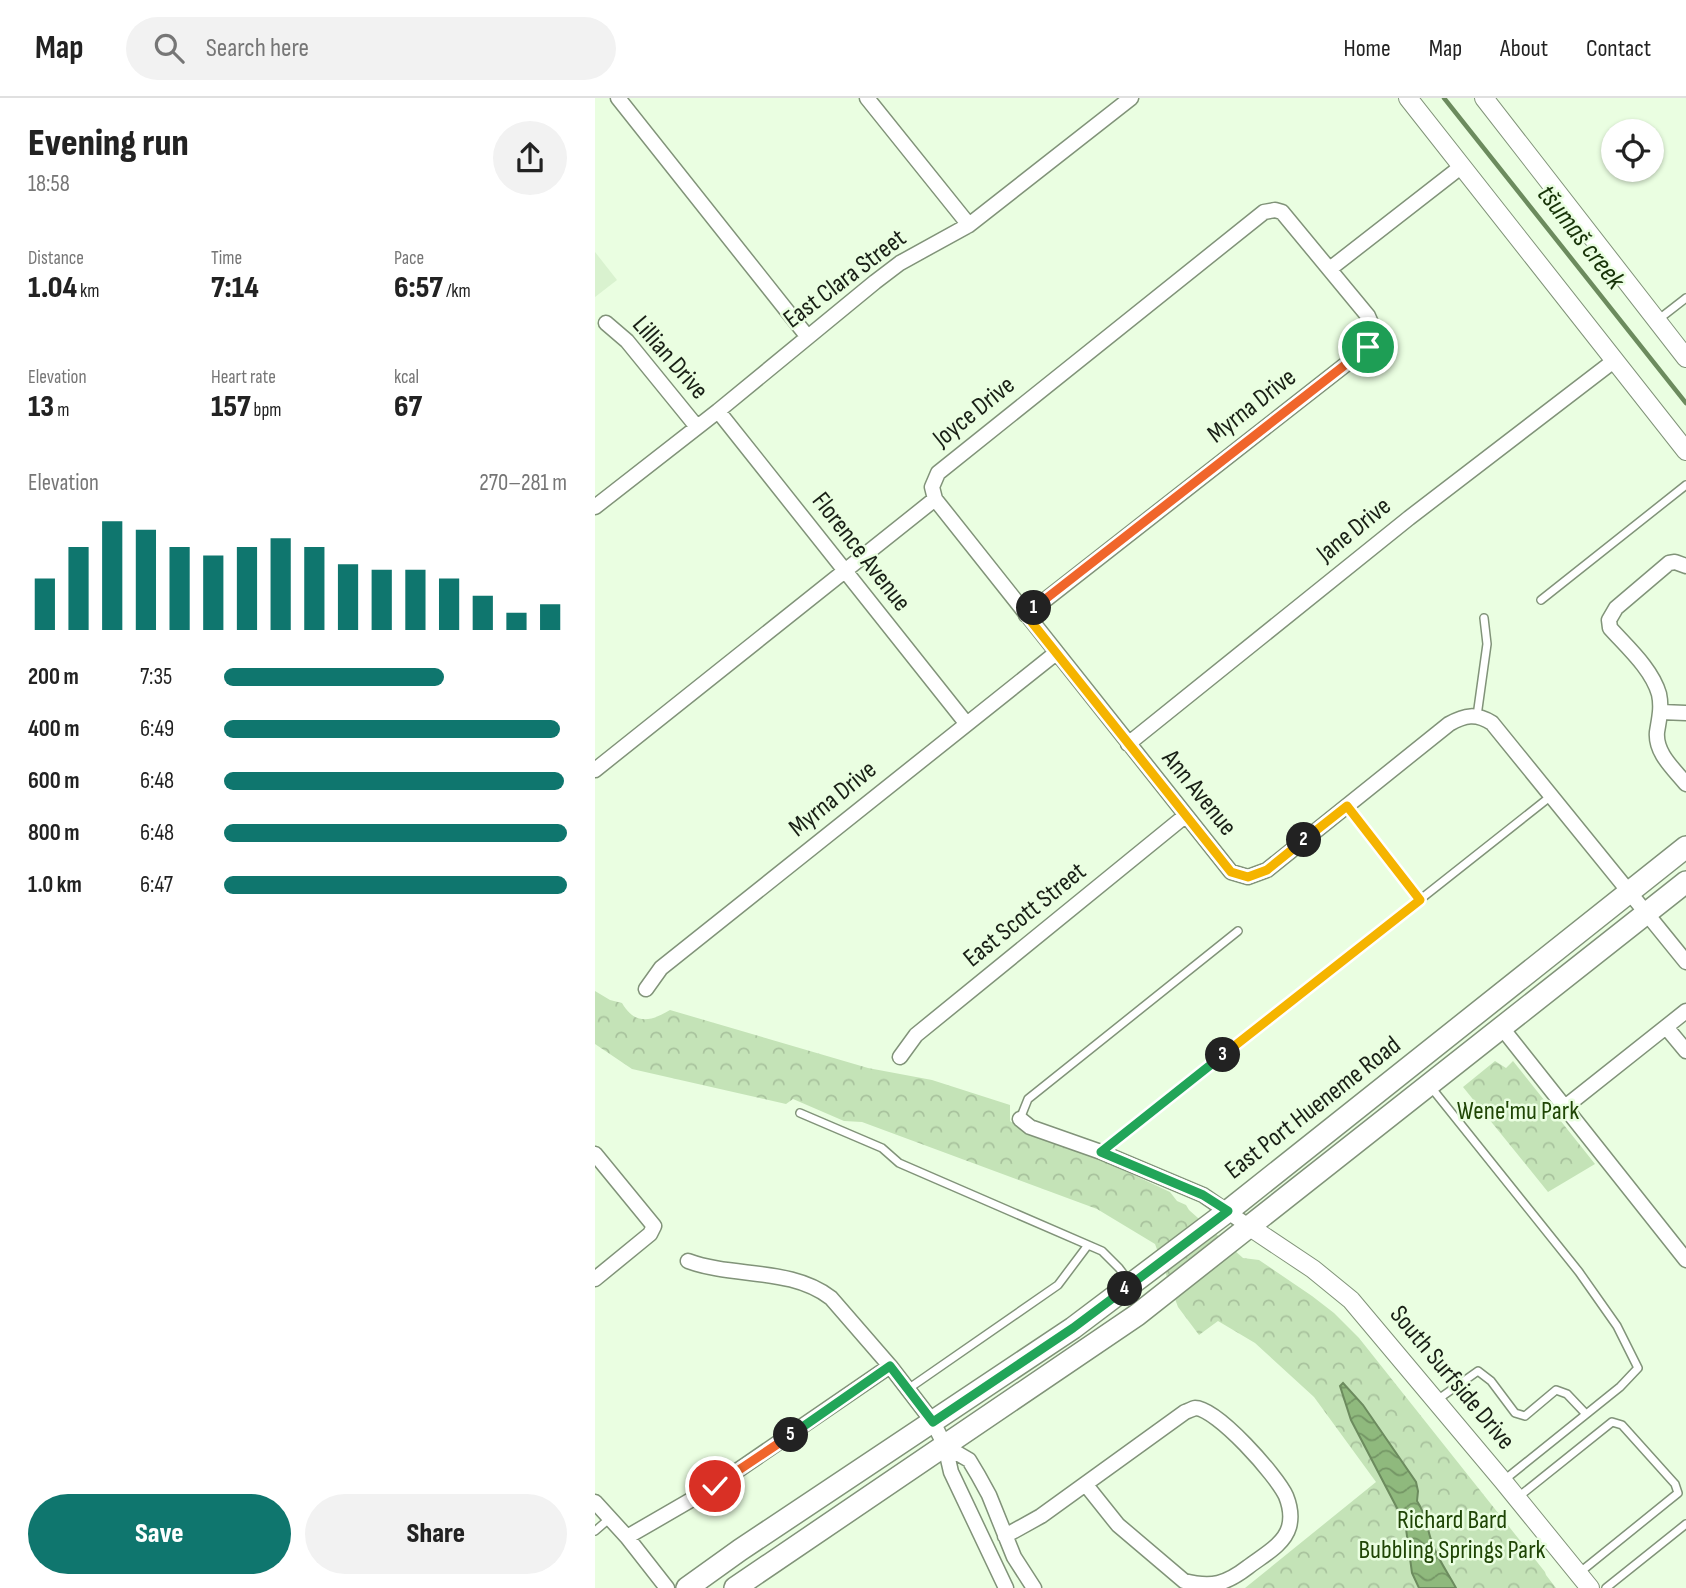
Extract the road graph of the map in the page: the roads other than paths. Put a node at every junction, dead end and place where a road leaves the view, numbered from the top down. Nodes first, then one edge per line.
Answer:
1 (618, 98) edge
2 (867, 98) edge
3 (1131, 98) edge
4 (1408, 98) edge
5 (1484, 98) edge
6 (1462, 166) junction
7 (969, 225) junction
8 (1331, 268) junction
9 (1686, 298) edge
10 (1657, 321) junction
11 (605, 323) dead end
12 (807, 336) junction
13 (1686, 358) edge
14 (1615, 360) junction
15 (718, 411) junction
16 (697, 427) junction
17 (1686, 451) edge
18 (1686, 485) edge
19 (935, 499) junction
20 (595, 507) edge
21 (1686, 566) edge
22 (845, 571) junction
23 (1541, 600) dead end
24 (1026, 615) junction
25 (1484, 618) dead end
26 (1056, 653) junction
27 (1661, 712) junction
28 (1686, 713) edge
29 (1477, 716) junction
30 (966, 723) junction
31 (1128, 744) junction
32 (595, 770) edge
33 (1686, 784) edge
34 (1551, 796) junction
35 (1347, 806) junction
36 (1185, 816) junction
37 (1686, 847) edge
38 (1686, 882) edge
39 (1630, 894) junction
40 (1420, 900) junction
41 (1646, 914) junction
42 (1238, 931) dead end
43 (1686, 962) edge
44 (646, 989) dead end
45 (1686, 1011) edge
46 (1667, 1027) junction
47 (1502, 1028) junction
48 (1686, 1051) edge
49 (900, 1057) dead end
50 (1430, 1085) junction
51 (1565, 1107) junction
52 (800, 1113) dead end
53 (1020, 1119) joint
54 (1101, 1152) junction
55 (595, 1154) edge
56 (1228, 1211) junction
57 (1250, 1227) junction
58 (1088, 1245) junction
59 (1686, 1260) edge
60 (688, 1261) dead end
61 (595, 1279) edge
62 (1131, 1284) junction
63 (890, 1366) junction
64 (907, 1389) junction
65 (1436, 1400) junction
66 (1586, 1414) junction
67 (933, 1422) junction
68 (945, 1446) junction
69 (1503, 1480) junction
70 (1086, 1485) junction
71 (1686, 1487) edge
72 (1678, 1493) junction
73 (1517, 1498) junction
74 (595, 1502) edge
75 (609, 1519) junction
76 (1686, 1524) edge
77 (595, 1531) edge
78 (627, 1536) junction
79 (1005, 1536) junction
80 (1591, 1585) edge
81 (667, 1588) edge
82 (687, 1588) edge
83 (735, 1588) edge
84 (1006, 1588) edge
85 (1034, 1588) edge

1 - 12 street
2 - 7 street
3 - 7 street, East Clara Street
4 - 6 street
5 - 10 street
6 - 8 street
6 - 14 street
7 - 12 street, East Clara Street
8 - 19 street, Joyce Drive
8 - 24 street, Myrna Drive
9 - 10 lane
10 - 13 street
11 - 16 street, Lillian Drive
12 - 15 street, East Clara Street
14 - 17 street
14 - 31 street, Jane Drive
15 - 16 street, East Clara Street
15 - 22 street, Florence Avenue
16 - 20 street, East Clara Street
18 - 23 lane
19 - 22 street
19 - 24 street, Ann Avenue
21 - 27 street
22 - 30 street, Florence Avenue
22 - 32 street
24 - 26 street, Ann Avenue
25 - 29 lane
26 - 30 street, Myrna Drive
26 - 31 street, Ann Avenue
27 - 28 street
27 - 33 street
29 - 34 street
29 - 35 street, Ann Avenue
30 - 44 street, Myrna Drive
31 - 36 street, Ann Avenue
34 - 39 street
34 - 40 lane
35 - 36 street, Ann Avenue
35 - 40 lane
36 - 49 street, East Scott Street
37 - 39 main road, East Port Hueneme Road
38 - 41 main road, East Port Hueneme Road
39 - 41 street
39 - 56 main road, East Port Hueneme Road
40 - 54 lane
41 - 43 street
41 - 47 main road, East Port Hueneme Road
42 - 53 lane
45 - 46 street
46 - 48 street
46 - 51 street
47 - 50 main road, East Port Hueneme Road
47 - 51 street
50 - 57 main road, East Port Hueneme Road
50 - 66 lane
51 - 59 street
52 - 58 lane
53 - 54 street
54 - 56 street
55 - 61 street
56 - 57 street
56 - 62 main road, East Port Hueneme Road
57 - 65 street, South Surfside Drive
57 - 68 main road, East Port Hueneme Road
58 - 62 lane
58 - 64 lane
60 - 63 street
62 - 67 main road, East Port Hueneme Road
63 - 64 street
63 - 78 street
64 - 67 street
65 - 66 lane
65 - 69 street, South Surfside Drive
66 - 69 lane
67 - 68 street
67 - 82 main road, East Port Hueneme Road
68 - 79 street
68 - 83 main road, East Port Hueneme Road
68 - 84 street
69 - 73 street, South Surfside Drive
70 - 70 street
70 - 79 street
71 - 72 lane
72 - 73 lane
72 - 80 lane
73 - 80 street, South Surfside Drive
74 - 75 street
75 - 77 lane
75 - 78 street
76 - 80 lane
78 - 81 street
79 - 85 street

